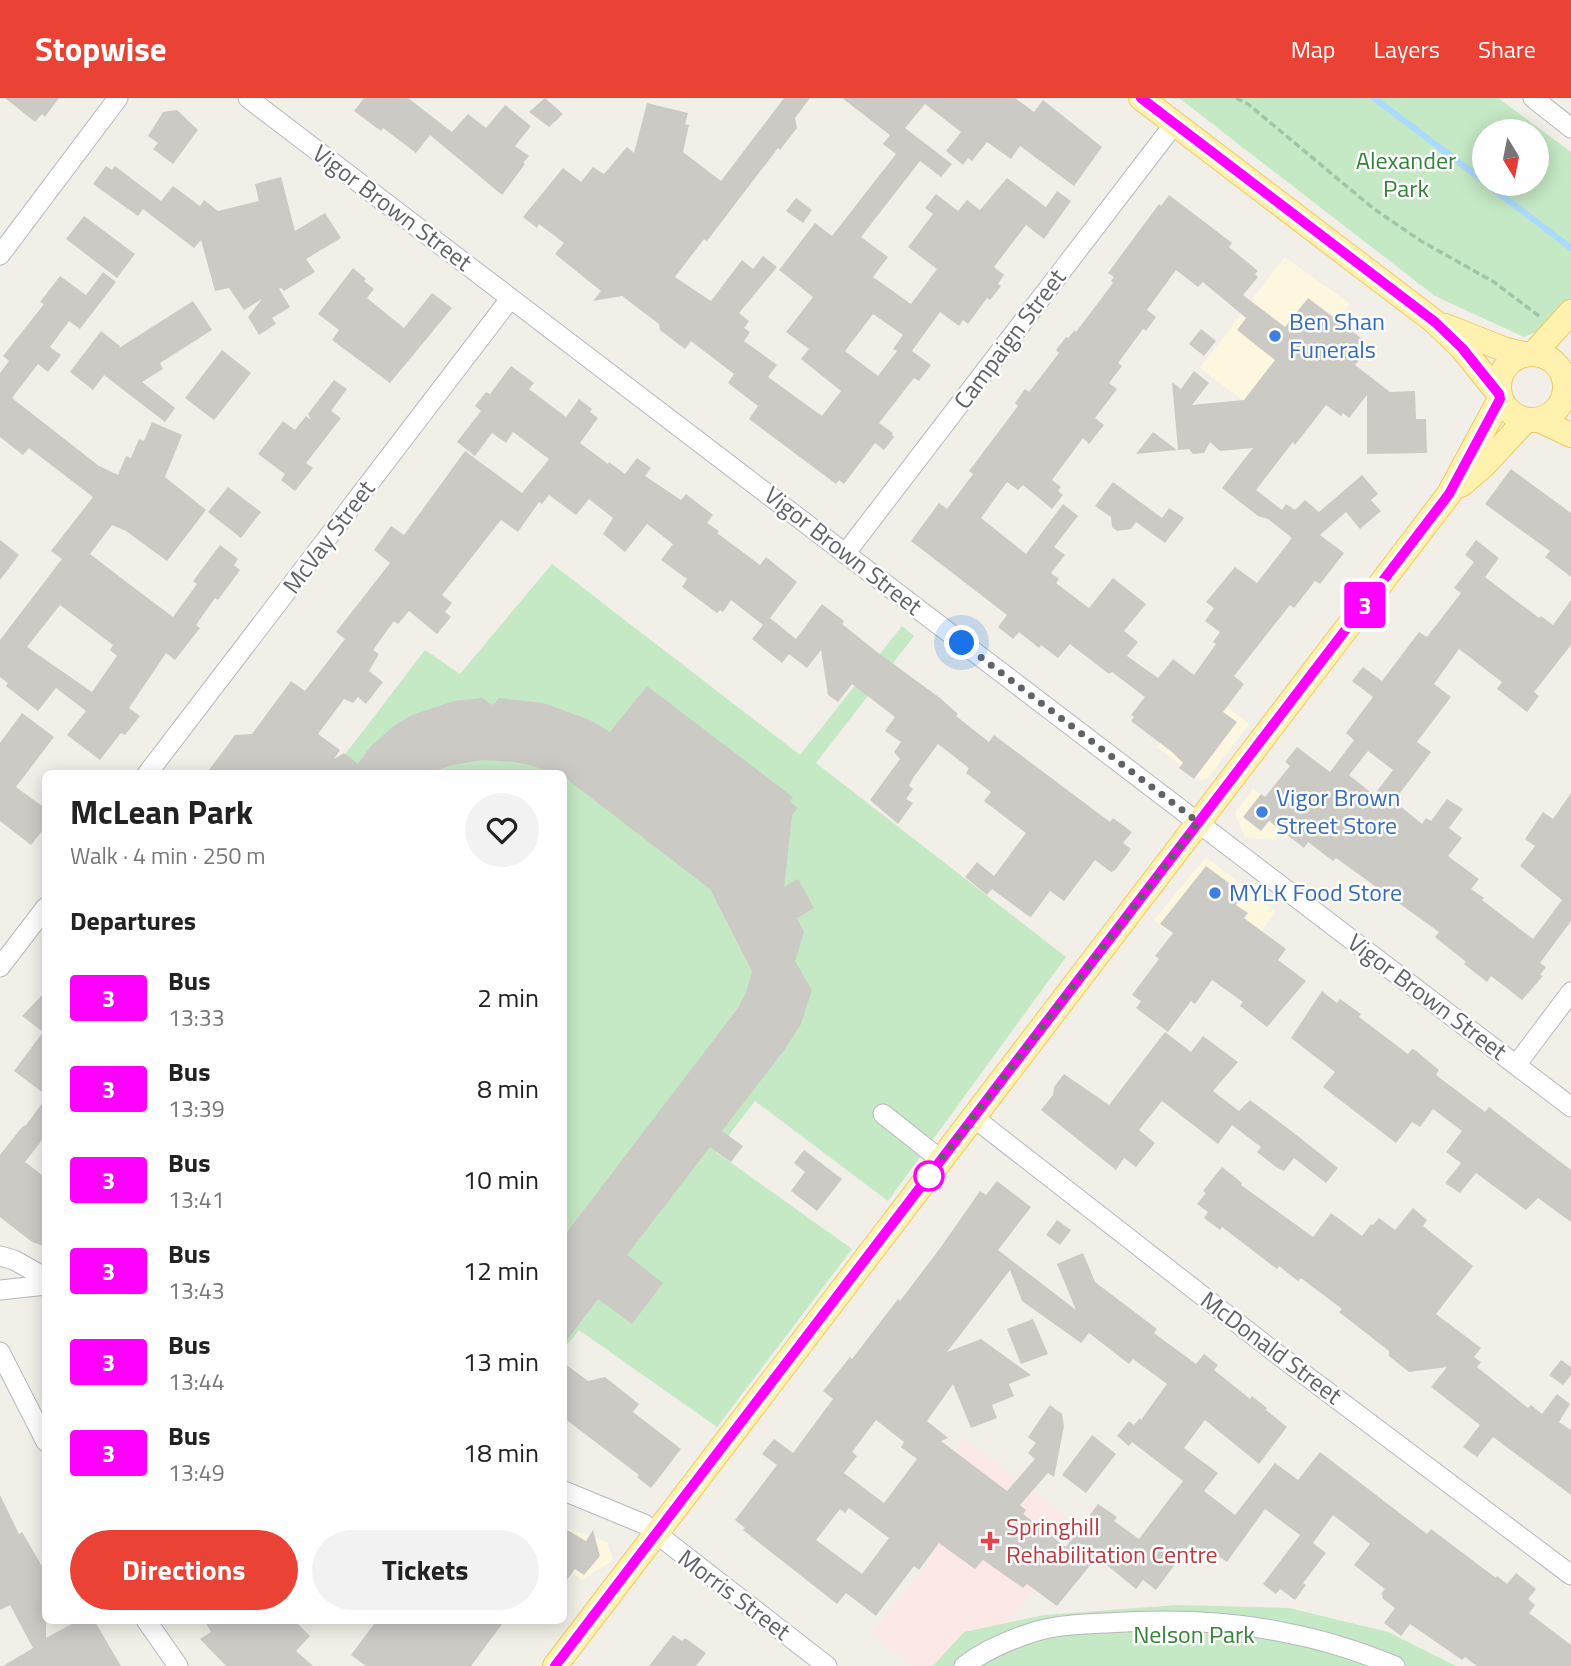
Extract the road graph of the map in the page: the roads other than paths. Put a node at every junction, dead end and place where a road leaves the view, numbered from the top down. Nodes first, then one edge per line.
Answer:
1 (118, 98) edge
2 (248, 98) edge
3 (1141, 98) edge
4 (1533, 98) edge
5 (1175, 123) junction
6 (1571, 128) edge
7 (0, 255) edge
8 (510, 299) junction
9 (1563, 321) edge
10 (1435, 322) junction
11 (1529, 354) junction
12 (1568, 383) edge
13 (1499, 397) junction
14 (1533, 420) junction
15 (1571, 435) edge
16 (1449, 494) junction
17 (845, 554) junction
18 (151, 770) edge
19 (1198, 822) junction
20 (42, 912) edge
21 (0, 967) edge
22 (1571, 992) edge
23 (1516, 1065) junction
24 (1571, 1107) edge
25 (883, 1114) dead end
26 (973, 1117) junction
27 (941, 1160) junction
28 (0, 1256) edge
29 (42, 1276) edge
30 (42, 1285) edge
31 (0, 1290) edge
32 (0, 1352) edge
33 (42, 1434) edge
34 (567, 1492) edge
35 (655, 1534) junction
36 (1571, 1575) edge
37 (149, 1624) edge
38 (178, 1666) edge
39 (555, 1666) edge
40 (827, 1666) edge
41 (964, 1666) edge
42 (1395, 1666) edge

1 - 7 street
2 - 8 street, Vigor Brown Street
3 - 5 main road
4 - 6 street
5 - 10 main road
5 - 17 street, Campaign Street
8 - 17 street, Vigor Brown Street
8 - 18 street, McVay Street
9 - 11 main road
10 - 11 main road
10 - 13 main road
11 - 12 main road
11 - 13 main road
12 - 14 main road
13 - 14 main road
13 - 16 main road
14 - 15 main road
14 - 16 main road
16 - 19 main road
17 - 19 street, Vigor Brown Street
19 - 23 street, Vigor Brown Street
19 - 26 main road
20 - 21 street
22 - 23 street
23 - 24 street, Vigor Brown Street
25 - 27 street
26 - 27 main road
26 - 36 street, McDonald Street
27 - 35 main road
28 - 29 street
30 - 31 street
32 - 33 street
34 - 35 street, Morris Street
35 - 39 main road
35 - 40 street, Morris Street
37 - 38 street
41 - 42 street

